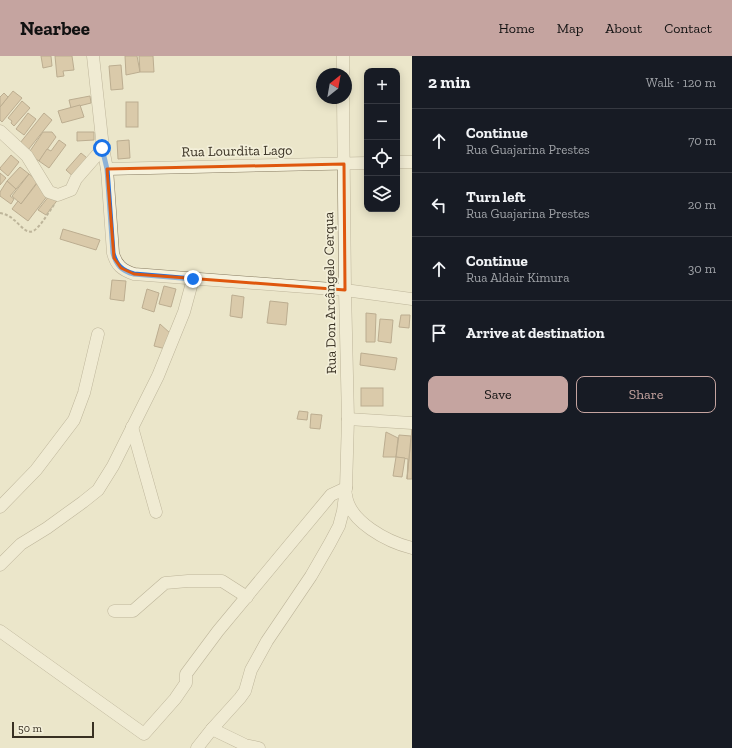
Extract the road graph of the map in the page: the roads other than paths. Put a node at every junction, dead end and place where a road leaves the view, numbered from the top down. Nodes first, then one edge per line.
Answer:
1 (93, 56) edge
2 (343, 56) edge
3 (343, 68) edge
4 (343, 104) edge
5 (0, 131) edge
6 (102, 148) junction
7 (400, 162) edge
8 (412, 162) edge
9 (364, 163) edge
10 (344, 164) junction
11 (107, 169) junction
12 (193, 279) junction
13 (345, 290) junction
14 (412, 299) edge
15 (98, 334) dead end
16 (348, 419) junction
17 (412, 423) edge
18 (132, 426) junction
19 (346, 488) junction
20 (0, 507) edge
21 (156, 512) dead end
22 (412, 548) edge
23 (0, 565) edge
24 (247, 597) junction
25 (114, 611) dead end
26 (0, 631) edge
27 (212, 729) junction
28 (196, 748) edge
29 (259, 748) edge

1 - 6 street
2 - 3 street
4 - 10 street, Rua Don Arcângelo Cerqua
5 - 6 street
6 - 11 street
7 - 8 street
9 - 10 street, Rua Lourdita Lago
10 - 11 street, Rua Lourdita Lago
10 - 13 street, Rua Don Arcângelo Cerqua
11 - 12 street
12 - 13 street
12 - 18 street
13 - 14 street
13 - 16 street, Rua Don Arcângelo Cerqua
15 - 20 street
16 - 17 street
16 - 19 street, Rua Don Arcângelo Cerqua
18 - 21 street
18 - 23 street
19 - 22 street
19 - 24 street
19 - 27 street
24 - 25 street
24 - 26 street
27 - 28 street
27 - 29 street

